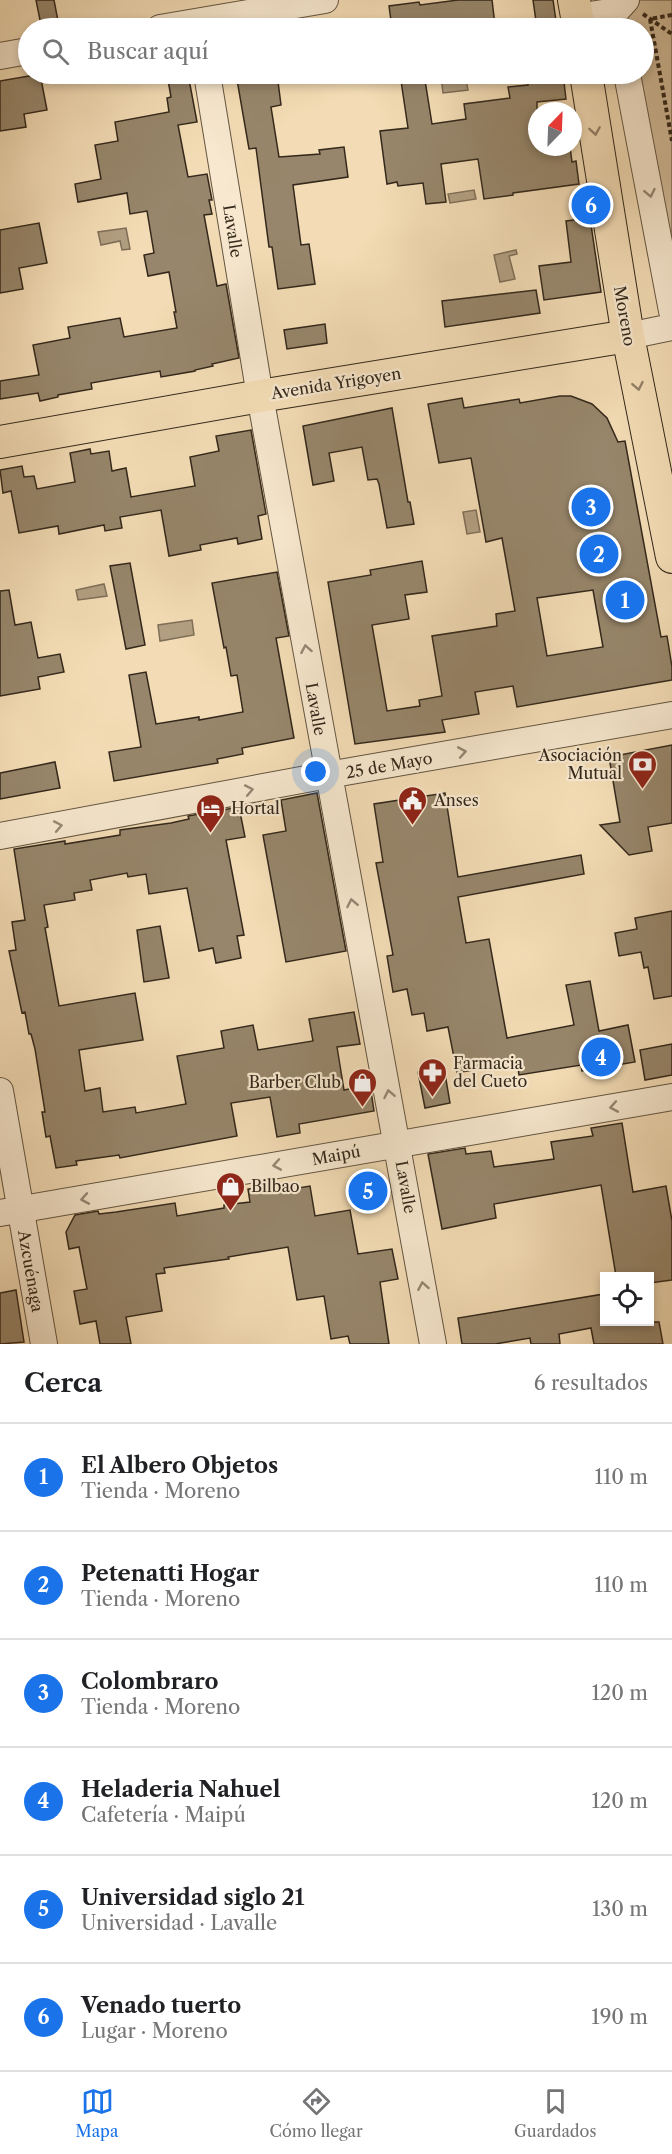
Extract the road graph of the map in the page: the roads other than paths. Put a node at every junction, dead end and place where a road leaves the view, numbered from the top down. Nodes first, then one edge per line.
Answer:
1 (325, 0) edge
2 (621, 10) edge
3 (577, 15) edge
4 (198, 17) edge
5 (18, 53) edge
6 (0, 56) edge
7 (209, 84) edge
8 (588, 84) edge
9 (629, 84) edge
10 (672, 311) edge
11 (672, 327) edge
12 (628, 336) junction
13 (260, 396) junction
14 (0, 442) edge
15 (672, 557) edge
16 (672, 715) edge
17 (328, 775) junction
18 (0, 836) edge
19 (0, 1091) edge
20 (672, 1097) edge
21 (398, 1145) junction
22 (10, 1212) edge
23 (44, 1344) edge
24 (433, 1344) edge

1 - 4 street
2 - 3 street
5 - 6 street
7 - 13 street, Lavalle
8 -> 12 main road, Moreno
9 -> 10 street
11 - 12 street, Avenida Yrigoyen
12 - 13 main road, Avenida Yrigoyen
12 -> 15 main road, Moreno
13 - 14 main road, Avenida Yrigoyen
17 -> 13 street, Lavalle
17 -> 16 street, 25 de Mayo
18 -> 17 street, 25 de Mayo
21 -> 17 street, Lavalle
19 - 22 street, Azcuénaga
20 -> 21 street, Maipú
21 -> 22 street, Maipú
24 -> 21 street, Lavalle
22 - 23 street, Azcuénaga

